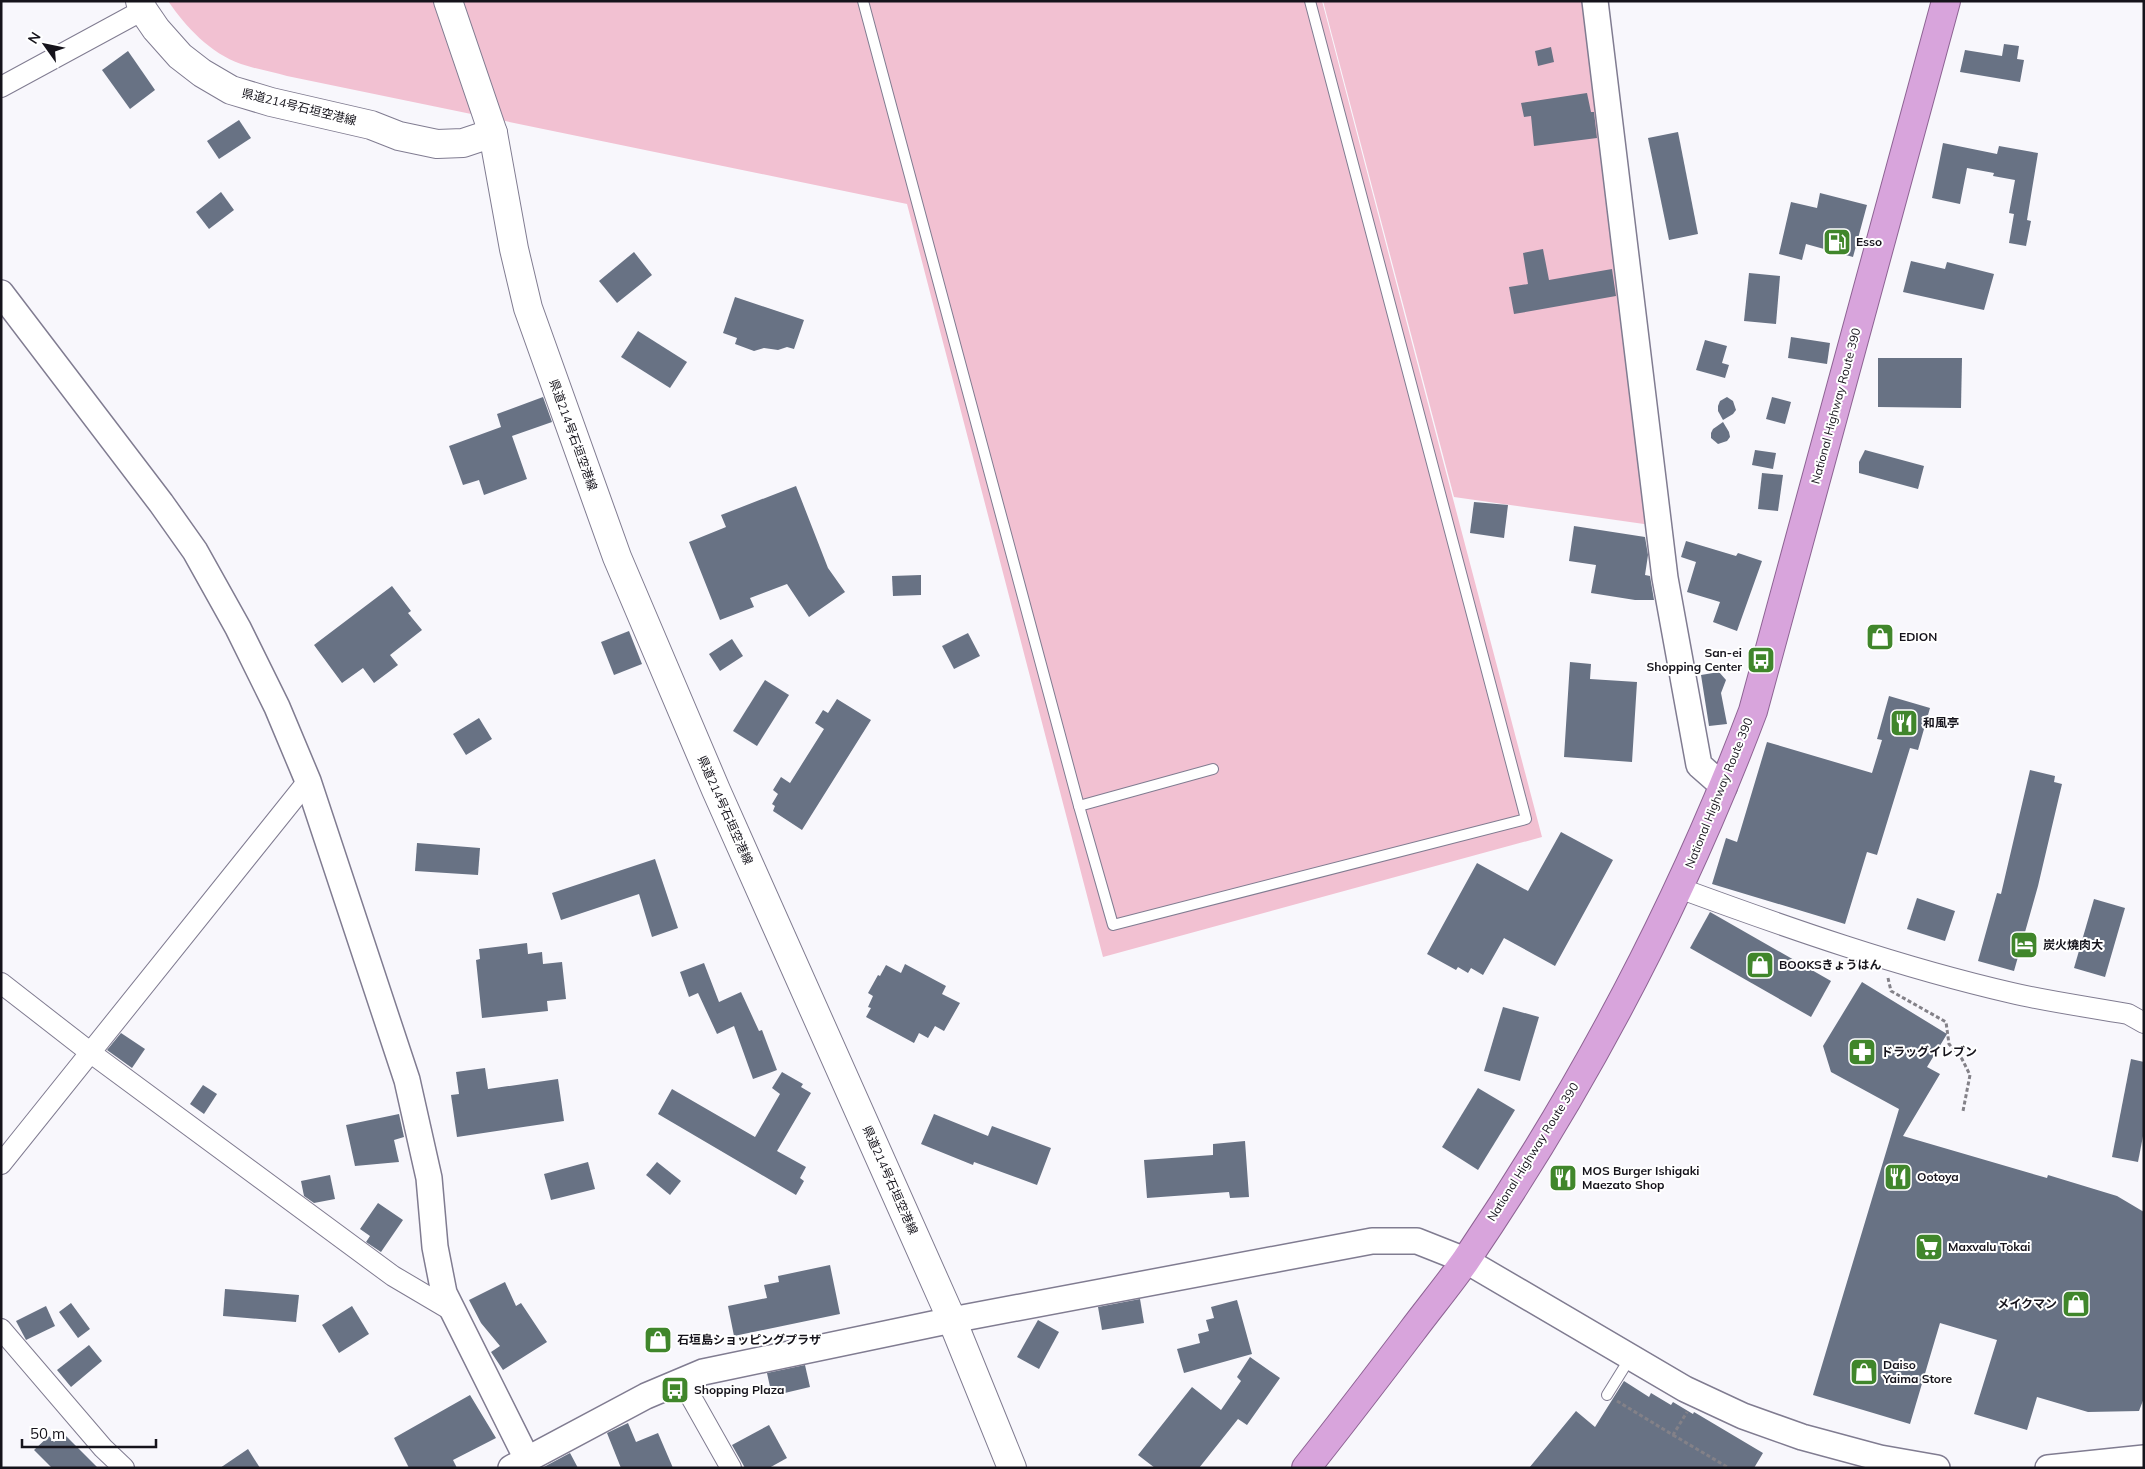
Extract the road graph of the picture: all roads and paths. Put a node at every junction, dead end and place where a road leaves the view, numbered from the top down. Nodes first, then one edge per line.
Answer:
1 (448, 1) edge
2 (863, 1) edge
3 (1310, 1) edge
4 (1595, 1) edge
5 (1946, 1) edge
6 (142, 6) edge
7 (1, 86) edge
8 (493, 133) junction
9 (1, 293) edge
10 (1213, 769) dead end
11 (308, 781) junction
12 (1724, 787) junction
13 (1079, 806) junction
14 (1679, 888) junction
15 (1884, 958) junction
16 (1, 983) edge
17 (2144, 1023) edge
18 (91, 1053) junction
19 (1964, 1111) dead end
20 (1, 1164) edge
21 (1465, 1260) junction
22 (454, 1312) junction
23 (952, 1320) junction
24 (1, 1329) edge
25 (1631, 1357) junction
26 (682, 1381) junction
27 (1698, 1394) junction
28 (1607, 1395) dead end
29 (1626, 1407) dead end
30 (1673, 1434) junction
31 (2144, 1458) edge
32 (523, 1465) edge
33 (124, 1468) edge
34 (731, 1468) edge
35 (1012, 1468) edge
36 (1306, 1468) edge
37 (1729, 1468) edge
38 (1937, 1468) edge
39 (2048, 1468) edge

1 - 8 main road, 県道214号石垣空港線
2 - 13 lane
3 - 13 lane
4 - 12 street
5 - 12 highway, National Highway Route 390
6 - 7 street
6 - 8 main road, 県道214号石垣空港線
8 - 23 main road, 県道214号石垣空港線
9 - 11 street
10 - 13 lane
11 - 18 street
11 - 22 street
12 - 14 highway, National Highway Route 390
14 - 15 street
14 - 21 highway, National Highway Route 390
15 - 17 street
15 - 19 path
16 - 18 street
18 - 20 street
18 - 22 street
21 - 23 street
21 - 25 street
21 - 36 highway, National Highway Route 390
22 - 32 street
23 - 26 street
23 - 35 main road, 県道214号石垣空港線
24 - 33 street
25 - 27 street
25 - 28 lane
26 - 32 street
26 - 34 street
27 - 30 path
27 - 38 street
29 - 30 path
30 - 37 path
31 - 39 street

